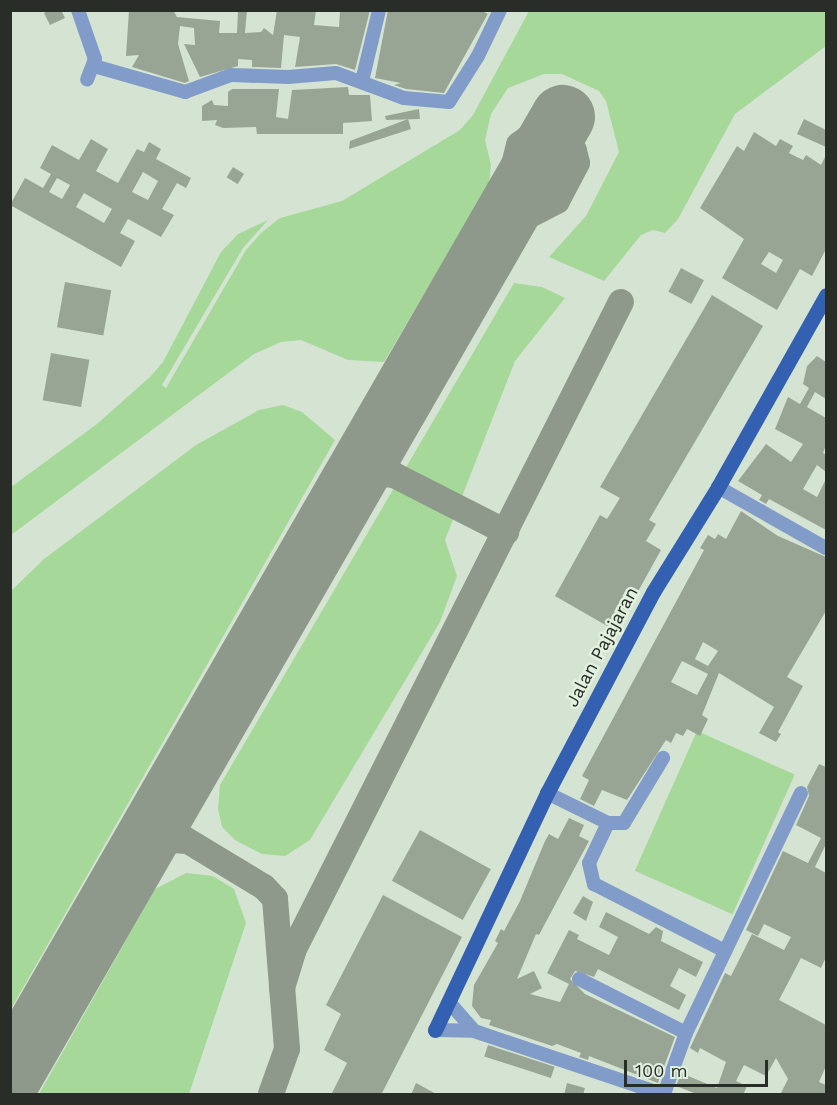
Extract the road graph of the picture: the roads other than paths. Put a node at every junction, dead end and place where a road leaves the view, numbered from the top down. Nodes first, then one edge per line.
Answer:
1 (78, 10) edge
2 (379, 10) edge
3 (500, 10) edge
4 (94, 66) junction
5 (87, 80) dead end
6 (362, 81) junction
7 (824, 304) edge
8 (718, 487) junction
9 (826, 548) edge
10 (663, 758) dead end
11 (548, 793) junction
12 (801, 793) dead end
13 (608, 823) junction
14 (725, 951) junction
15 (579, 979) dead end
16 (449, 1002) junction
17 (435, 1030) joint
18 (474, 1031) junction
19 (686, 1033) junction
20 (663, 1095) edge

1 - 4 street
2 - 6 street
3 - 6 street
4 - 5 street
4 - 6 street
7 - 8 main road, Jalan Pajajaran
8 - 9 street
8 - 11 main road, Jalan Pajajaran
10 - 13 street
11 - 13 street
11 - 16 main road, Jalan Pajajaran
12 - 14 street
13 - 14 street
14 - 19 street
15 - 19 street
16 - 17 main road, Jalan Pajajaran
16 - 18 street
17 - 18 street
18 - 20 street
19 - 20 street

